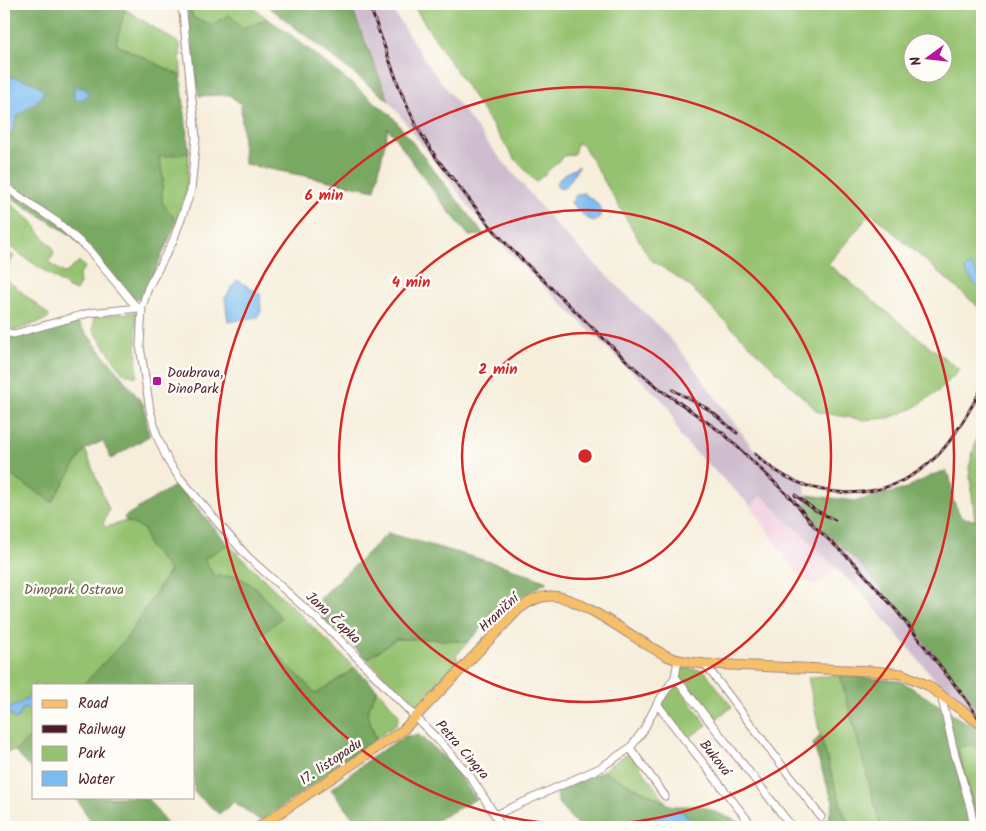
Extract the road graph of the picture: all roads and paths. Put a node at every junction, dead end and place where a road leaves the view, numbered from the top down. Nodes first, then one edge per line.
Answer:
1 (182, 4) edge
2 (4, 186) edge
3 (140, 308) junction
4 (4, 332) edge
5 (678, 660) junction
6 (705, 664) junction
7 (675, 677) junction
8 (941, 695) junction
9 (657, 704) junction
10 (416, 718) junction
11 (982, 725) edge
12 (630, 748) junction
13 (665, 796) dead end
14 (495, 815) junction
15 (821, 817) dead end
16 (259, 827) edge
17 (500, 827) edge
18 (753, 827) edge
19 (792, 827) edge
20 (974, 827) edge

1 - 3 street, Jana Čapka
2 - 3 street
3 - 4 street
3 - 10 street, Jana Čapka
5 - 6 main road, Hraniční
5 - 7 street
5 - 10 main road, Hraniční
6 - 8 main road, Hraniční
6 - 15 street
7 - 9 street
7 - 19 street
8 - 11 main road, Hraniční
8 - 20 street
9 - 12 street
9 - 18 street, Buková
10 - 14 street, Petra Cingra
10 - 16 main road, 17. listopadu
12 - 13 street
12 - 14 street
14 - 17 street, Petra Cingra

